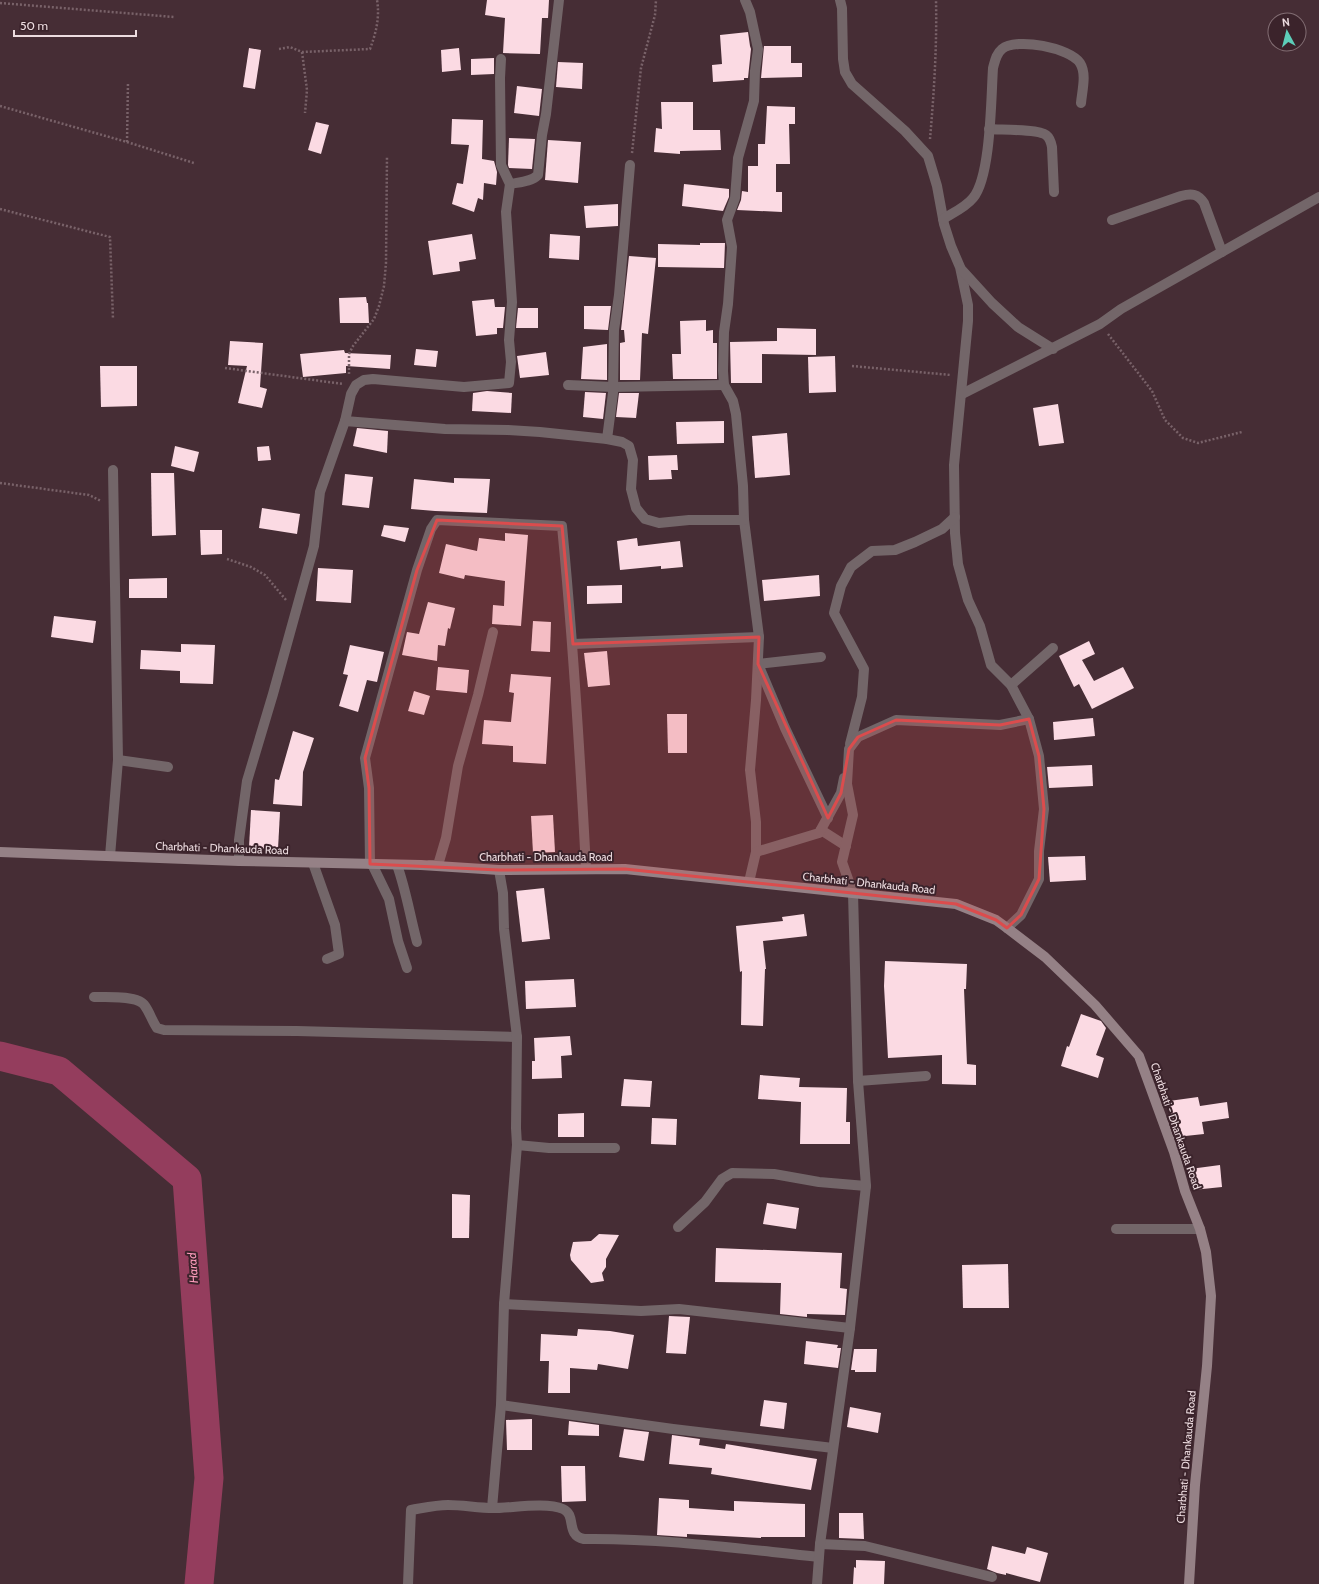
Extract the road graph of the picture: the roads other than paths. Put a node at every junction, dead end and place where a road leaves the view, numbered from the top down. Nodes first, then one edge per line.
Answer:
1 (559, 0) edge
2 (745, 0) edge
3 (840, 0) edge
4 (501, 59) dead end
5 (1081, 103) dead end
6 (989, 129) junction
7 (630, 165) road end
8 (510, 184) junction
9 (1054, 192) dead end
10 (1319, 197) edge
11 (943, 219) junction
12 (1112, 220) dead end
13 (1222, 252) junction
14 (960, 267) junction
15 (1052, 349) junction
16 (568, 385) dead end
17 (724, 385) junction
18 (613, 387) junction
19 (962, 394) junction
20 (345, 421) junction
21 (607, 439) junction
22 (113, 470) dead end
23 (955, 516) junction
24 (744, 520) junction
25 (493, 632) dead end
26 (759, 637) junction
27 (573, 644) junction
28 (1054, 648) dead end
29 (821, 657) dead end
30 (758, 664) junction
31 (1011, 685) junction
32 (1029, 719) junction
33 (849, 749) junction
34 (118, 760) junction
35 (848, 763) junction
36 (168, 767) dead end
37 (828, 818) junction
38 (821, 830) junction
39 (846, 846) junction
40 (0, 852) edge
41 (756, 852) junction
42 (110, 856) junction
43 (239, 862) junction
44 (313, 863) junction
45 (371, 864) junction
46 (398, 865) junction
47 (421, 865) junction
48 (586, 868) junction
49 (499, 870) junction
50 (749, 882) junction
51 (853, 893) junction
52 (1007, 928) junction
53 (417, 942) dead end
54 (327, 959) dead end
55 (407, 968) dead end
56 (94, 997) dead end
57 (517, 1037) junction
58 (926, 1076) dead end
59 (858, 1081) junction
60 (517, 1146) junction
61 (615, 1148) dead end
62 (866, 1186) junction
63 (678, 1227) dead end
64 (1116, 1229) dead end
65 (1200, 1229) junction
66 (504, 1304) junction
67 (850, 1328) junction
68 (501, 1405) junction
69 (833, 1448) junction
70 (492, 1508) junction
71 (820, 1544) junction
72 (819, 1557) junction
73 (992, 1577) dead end
74 (408, 1584) edge
75 (817, 1584) edge
76 (1189, 1584) edge

1 - 8 street
2 - 17 street
3 - 11 street
4 - 8 street
5 - 6 street
6 - 9 street
6 - 11 street
7 - 18 street
8 - 20 street
10 - 13 street
11 - 14 street
12 - 13 street
13 - 15 street
14 - 15 street
14 - 19 street
15 - 19 street
16 - 18 street
17 - 18 street
17 - 24 street
18 - 21 street
19 - 23 street
20 - 21 street
20 - 43 street
21 - 24 street
22 - 34 street
23 - 31 street
23 - 33 street
24 - 26 street
25 - 47 street
26 - 27 street
26 - 30 street
27 - 45 street
27 - 48 street
28 - 31 street
29 - 30 street
30 - 37 street
30 - 41 street
31 - 32 street
32 - 33 street
32 - 52 street
33 - 35 street
34 - 36 street
34 - 42 street
35 - 37 street
35 - 39 street
37 - 38 street
38 - 39 street
38 - 41 street
39 - 51 street
40 - 42 street, Charbhati - Dhankauda Road
41 - 50 street
42 - 43 street, Charbhati - Dhankauda Road
43 - 44 street, Charbhati - Dhankauda Road
44 - 45 street, Charbhati - Dhankauda Road
44 - 54 street
45 - 46 street, Charbhati - Dhankauda Road
45 - 55 street
46 - 47 street, Charbhati - Dhankauda Road
46 - 53 street
47 - 49 street, Charbhati - Dhankauda Road
48 - 49 street, Charbhati - Dhankauda Road
48 - 50 street, Charbhati - Dhankauda Road
49 - 57 street
50 - 51 street, Charbhati - Dhankauda Road
51 - 52 street, Charbhati - Dhankauda Road
51 - 59 street
52 - 65 street, Charbhati - Dhankauda Road
56 - 57 street
57 - 60 street
58 - 59 street
59 - 62 street
60 - 61 street
60 - 66 street
62 - 63 street
62 - 67 street
64 - 65 street
65 - 76 street, Charbhati - Dhankauda Road
66 - 67 street
66 - 68 street
67 - 69 street
68 - 69 street
68 - 70 street
69 - 71 street
70 - 72 street
70 - 74 street
71 - 72 street
71 - 73 street
72 - 75 street

